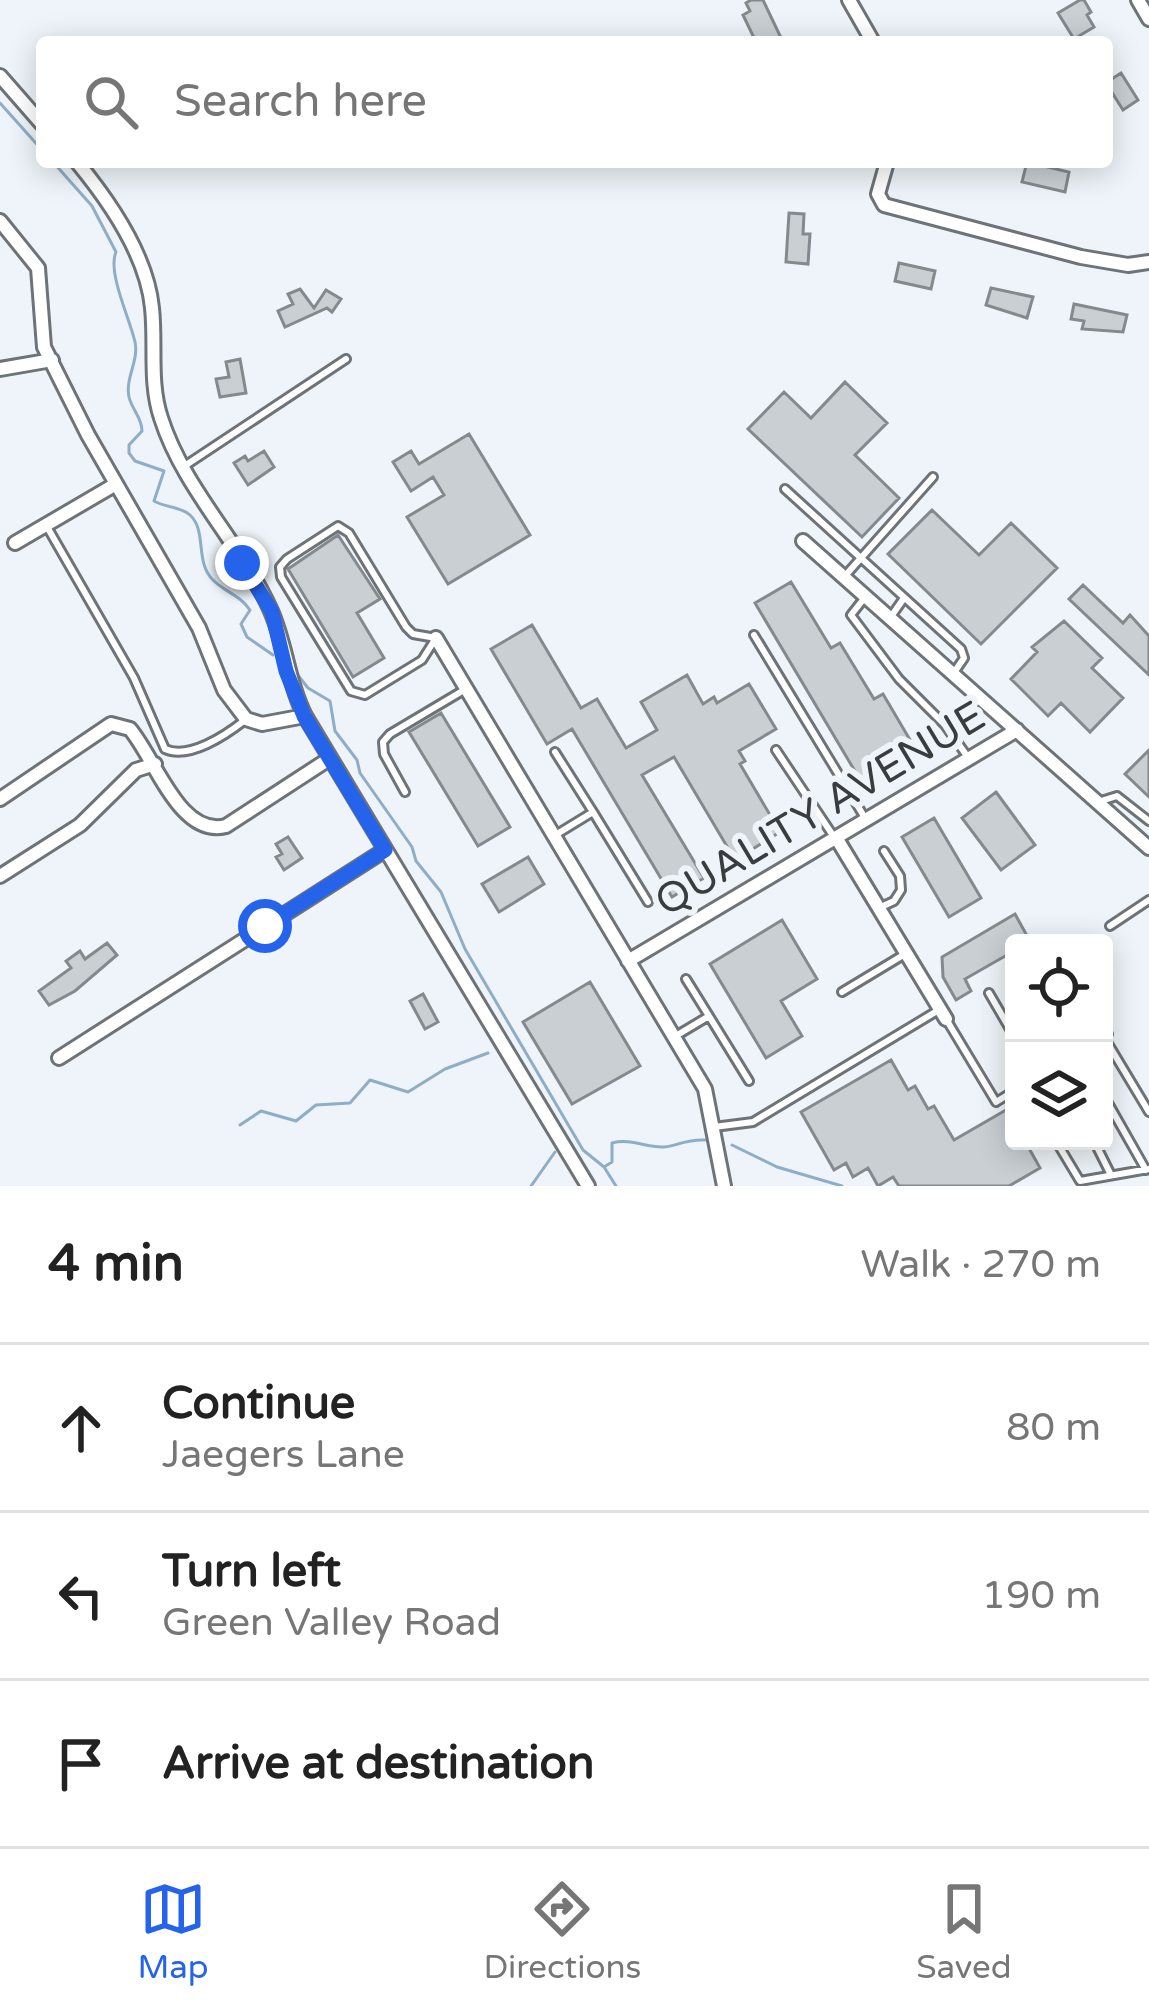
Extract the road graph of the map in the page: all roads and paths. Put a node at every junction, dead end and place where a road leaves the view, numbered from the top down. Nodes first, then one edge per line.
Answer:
1 (849, 0) edge
2 (1138, 0) edge
3 (1149, 19) edge
4 (870, 36) edge
5 (0, 76) edge
6 (36, 117) edge
7 (82, 168) edge
8 (885, 168) edge
9 (0, 221) edge
10 (1149, 262) edge
11 (346, 359) dead end
12 (52, 360) junction
13 (0, 369) edge
14 (183, 467) junction
15 (933, 477) dead end
16 (116, 484) junction
17 (785, 489) dead end
18 (46, 525) junction
19 (803, 541) dead end
20 (15, 543) dead end
21 (861, 558) junction
22 (844, 577) junction
23 (866, 596) junction
24 (904, 598) junction
25 (890, 618) junction
26 (754, 635) dead end
27 (436, 638) junction
28 (953, 674) junction
29 (466, 689) junction
30 (304, 716) junction
31 (246, 719) junction
32 (1017, 730) junction
33 (776, 750) dead end
34 (555, 752) dead end
35 (329, 759) junction
36 (969, 759) junction
37 (155, 764) junction
38 (406, 792) dead end
39 (0, 799) edge
40 (1097, 802) junction
41 (593, 812) junction
42 (1149, 820) edge
43 (867, 821) junction
44 (554, 836) junction
45 (837, 839) junction
46 (1149, 848) edge
47 (385, 850) junction
48 (884, 851) dead end
49 (0, 876) edge
50 (1149, 900) edge
51 (648, 902) dead end
52 (878, 908) junction
53 (1110, 926) dead end
54 (905, 954) junction
55 (628, 961) junction
56 (686, 979) dead end
57 (842, 992) dead end
58 (989, 993) dead end
59 (942, 1014) junction
60 (709, 1016) junction
61 (1005, 1021) edge
62 (674, 1037) junction
63 (1107, 1042) edge
64 (59, 1058) dead end
65 (749, 1081) dead end
66 (1005, 1097) edge
67 (1113, 1111) edge
68 (1149, 1112) edge
69 (714, 1127) junction
70 (1061, 1150) edge
71 (1098, 1150) edge
72 (1148, 1169) edge
73 (1111, 1176) junction
74 (588, 1186) edge
75 (724, 1186) edge

1 - 4 street
2 - 3 street
5 - 6 street
7 - 14 street
8 - 10 street
9 - 12 street
11 - 14 lane
12 - 13 street
12 - 16 street
14 - 30 street
15 - 21 lane
16 - 18 street
16 - 31 street
17 - 21 lane
18 - 20 street
18 - 31 lane
19 - 22 street
21 - 22 lane
21 - 24 lane
22 - 23 street
23 - 25 street
23 - 36 lane
24 - 25 lane
24 - 28 lane
25 - 28 street
26 - 43 lane
27 - 27 lane
27 - 29 street
28 - 32 street
29 - 38 lane
29 - 44 street
30 - 31 street
30 - 35 street
32 - 36 street, QUALITY AVENUE
32 - 40 street, QUALITY AVENUE
33 - 45 lane
34 - 41 lane
35 - 37 street
35 - 47 street
36 - 43 street, QUALITY AVENUE
37 - 39 street
37 - 49 street
40 - 42 lane
40 - 46 street, QUALITY AVENUE
41 - 44 lane
41 - 51 lane
43 - 45 street, QUALITY AVENUE
44 - 55 street
45 - 52 street
45 - 55 street, QUALITY AVENUE
47 - 64 street
47 - 74 street
48 - 52 lane
50 - 53 lane
52 - 54 street
54 - 57 lane
54 - 59 street
55 - 62 street
56 - 60 lane
58 - 61 lane
59 - 66 lane
59 - 69 lane
60 - 62 lane
60 - 65 lane
62 - 69 street
63 - 68 lane
67 - 72 lane
69 - 75 street
70 - 73 lane
71 - 73 lane
72 - 73 lane

